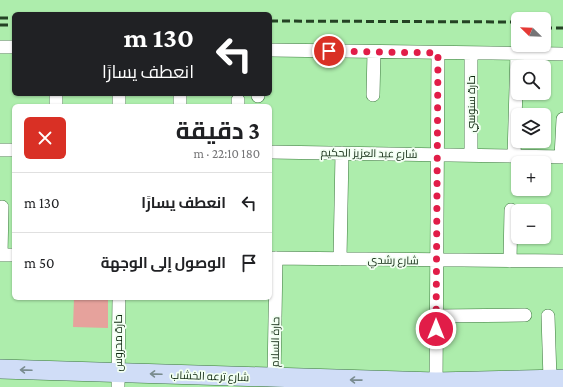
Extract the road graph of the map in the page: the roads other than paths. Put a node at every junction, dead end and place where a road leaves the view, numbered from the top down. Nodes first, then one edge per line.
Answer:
1 (0, 47) edge
2 (12, 48) edge
3 (272, 50) edge
4 (374, 52) junction
5 (438, 53) junction
6 (471, 53) junction
7 (517, 53) junction
8 (563, 54) edge
9 (373, 95) dead end
10 (563, 119) edge
11 (0, 150) edge
12 (12, 150) edge
13 (272, 152) edge
14 (342, 153) junction
15 (438, 154) junction
16 (471, 155) junction
17 (514, 156) joint
18 (551, 157) edge
19 (562, 157) edge
20 (2, 207) dead end
21 (511, 210) dead end
22 (5, 255) edge
23 (273, 258) edge
24 (340, 259) junction
25 (437, 260) junction
26 (510, 261) junction
27 (563, 261) edge
28 (119, 300) edge
29 (437, 316) junction
30 (525, 316) dead end
31 (548, 316) dead end
32 (0, 369) edge
33 (274, 378) junction
34 (556, 379) edge
35 (118, 380) edge
36 (436, 384) edge

1 - 2 street
3 - 4 street
4 - 5 street
4 - 9 street
5 - 6 street
5 - 15 street
6 - 7 street
6 - 16 street, حارة سنوسي
7 - 8 street
7 - 17 street
10 - 19 street
11 - 12 street
13 - 14 street, شارع عبد العزيز الحكيم
14 - 15 street, شارع عبد العزيز الحكيم
14 - 24 street
15 - 16 street, شارع عبد العزيز الحكيم
15 - 25 street
16 - 17 street, شارع عبد العزيز الحكيم
18 - 19 street, شارع عبد العزيز الحكيم
20 - 22 street
21 - 26 street
23 - 24 street, شارع رشدي
23 - 33 street, حارة السلام
24 - 25 street, شارع رشدي
25 - 26 street, شارع رشدي
25 - 29 street
26 - 27 street, شارع رشدي
28 - 35 street, حارة محروس
29 - 30 street
29 - 36 street
31 - 34 street
35 -> 32 street, شارع ترعه الخشاب
33 -> 35 street, شارع ترعه الخشاب
36 -> 33 street, شارع ترعه الخشاب
34 - 36 street, شارع ترعه الخشاب

